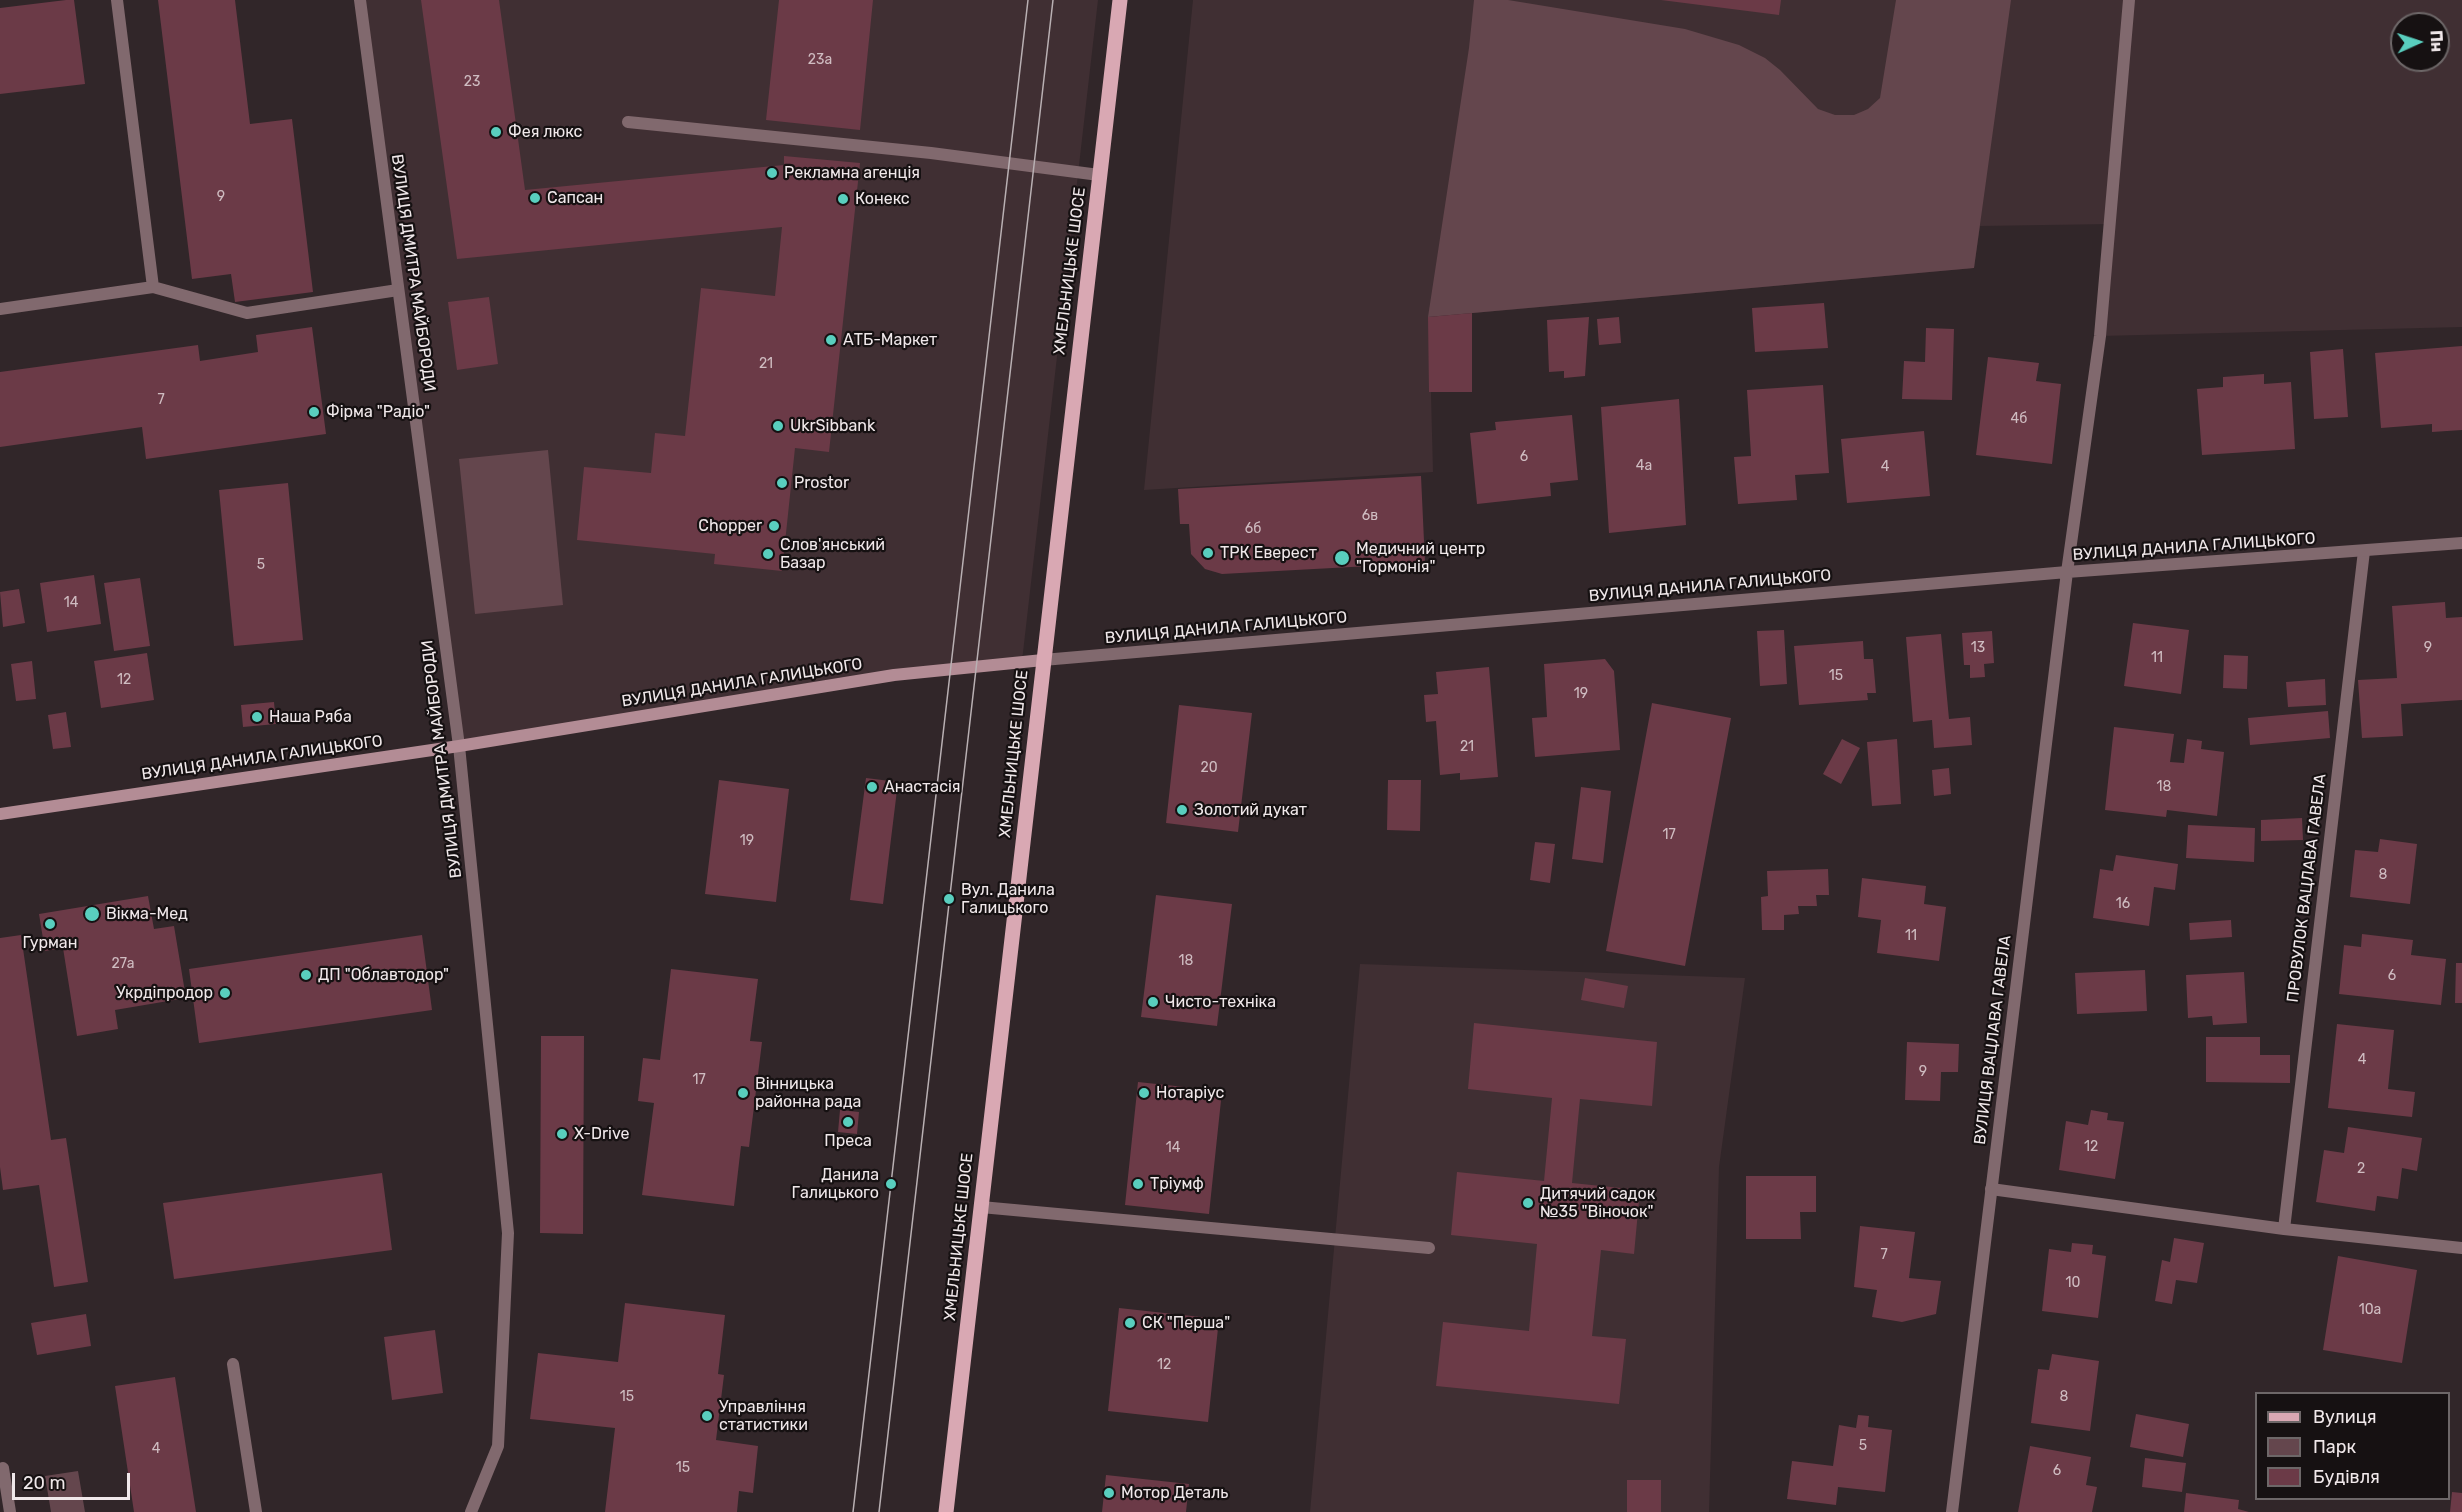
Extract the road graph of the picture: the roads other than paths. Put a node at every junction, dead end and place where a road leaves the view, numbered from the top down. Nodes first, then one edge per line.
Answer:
1 (117, 0) edge
2 (360, 0) edge
3 (1120, 0) edge
4 (2129, 0) edge
5 (628, 122) dead end
6 (1100, 175) junction
7 (153, 287) junction
8 (398, 290) junction
9 (0, 309) edge
10 (2462, 543) edge
11 (2364, 551) junction
12 (2067, 572) junction
13 (1043, 660) junction
14 (459, 746) junction
15 (0, 814) edge
16 (1991, 1189) junction
17 (981, 1207) junction
18 (2284, 1229) junction
19 (1429, 1248) dead end
20 (2462, 1248) edge
21 (233, 1364) dead end
22 (0, 1469) edge
23 (10, 1512) edge
24 (256, 1512) edge
25 (471, 1512) edge
26 (946, 1512) edge
27 (1952, 1512) edge

1 - 7 street
2 - 8 street, ВУЛИЦЯ ДМИТРА МАЙБОРОДИ
3 - 6 main road, ХМЕЛЬНИЦЬКЕ ШОСЕ
4 - 12 street, ВУЛИЦЯ ВАЦЛАВА ГАВЕЛА
5 - 6 street
6 - 13 main road, ХМЕЛЬНИЦЬКЕ ШОСЕ
7 - 8 street
7 - 9 street
8 - 14 street, ВУЛИЦЯ ДМИТРА МАЙБОРОДИ
10 - 11 street, ВУЛИЦЯ ДАНИЛА ГАЛИЦЬКОГО
11 - 12 street, ВУЛИЦЯ ДАНИЛА ГАЛИЦЬКОГО
11 - 18 street, ПРОВУЛОК ВАЦЛАВА ГАВЕЛА
12 - 13 street, ВУЛИЦЯ ДАНИЛА ГАЛИЦЬКОГО
12 - 16 street, ВУЛИЦЯ ВАЦЛАВА ГАВЕЛА
13 - 14 main road, ВУЛИЦЯ ДАНИЛА ГАЛИЦЬКОГО
13 - 17 main road, ХМЕЛЬНИЦЬКЕ ШОСЕ
14 - 15 main road, ВУЛИЦЯ ДАНИЛА ГАЛИЦЬКОГО
14 - 25 street, ВУЛИЦЯ ДМИТРА МАЙБОРОДИ
16 - 18 street
16 - 27 street, ВУЛИЦЯ ВАЦЛАВА ГАВЕЛА
17 - 19 street
17 - 26 main road, ХМЕЛЬНИЦЬКЕ ШОСЕ
18 - 20 street
21 - 24 street
22 - 23 street

